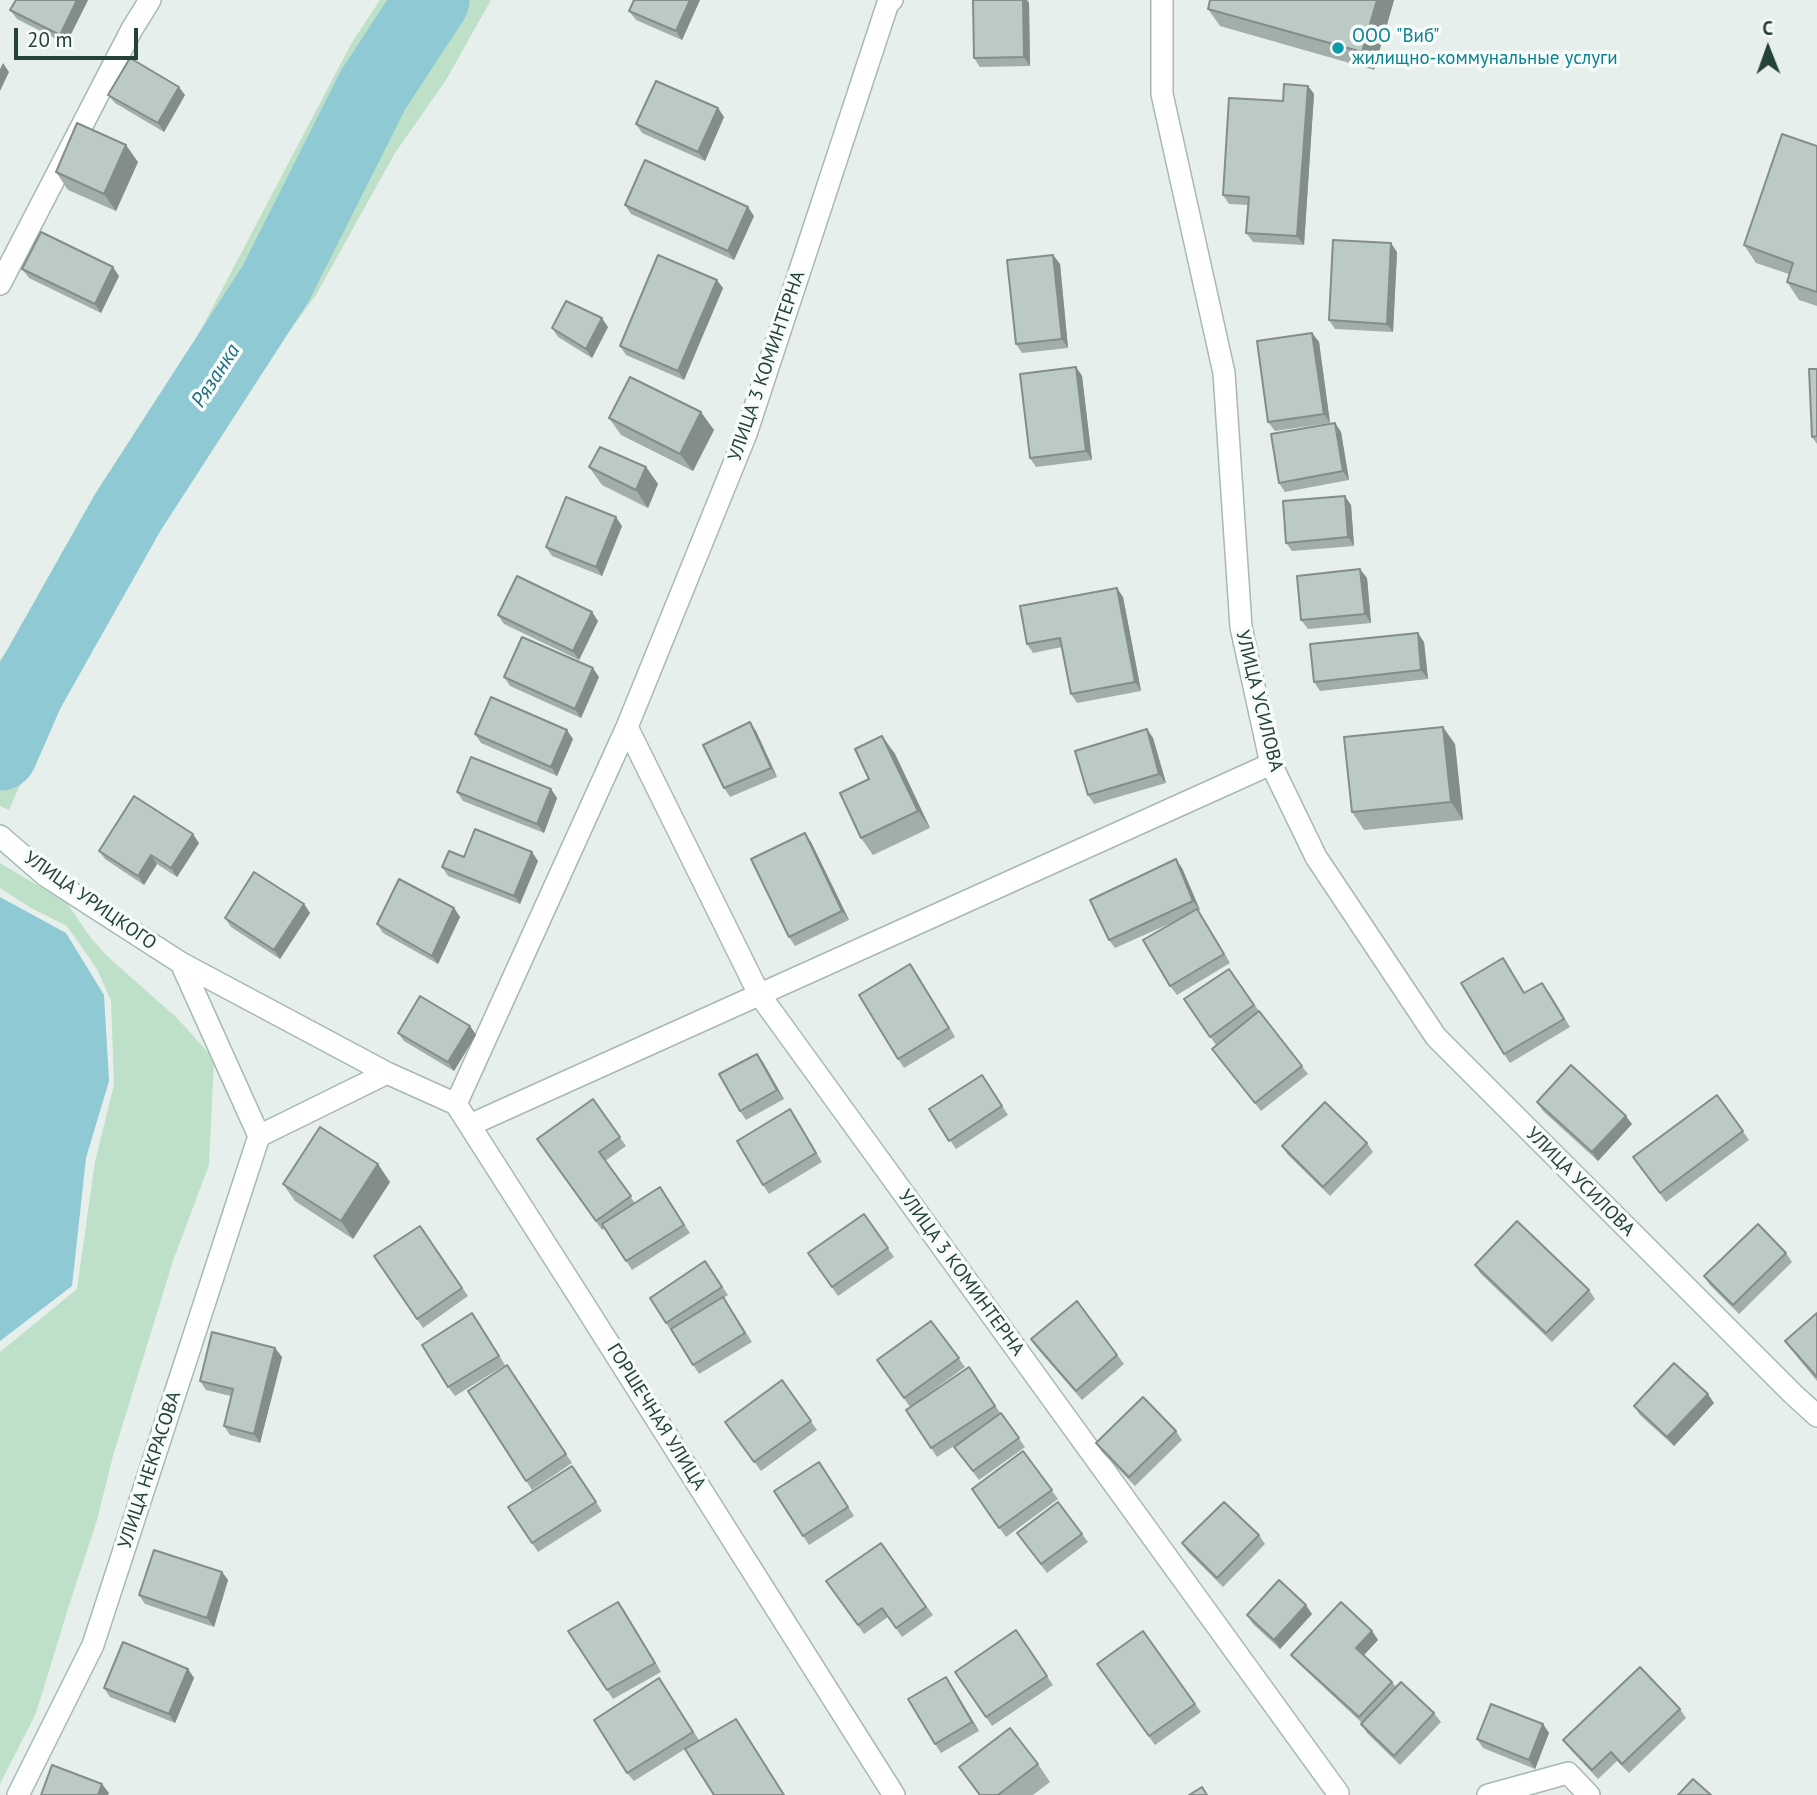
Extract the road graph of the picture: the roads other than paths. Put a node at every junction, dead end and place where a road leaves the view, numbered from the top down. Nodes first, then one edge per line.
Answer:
1 (150, 0) edge
2 (892, 0) edge
3 (1162, 0) edge
4 (0, 284) edge
5 (627, 727) junction
6 (1271, 764) junction
7 (0, 836) edge
8 (181, 963) junction
9 (759, 993) junction
10 (387, 1073) junction
11 (456, 1104) junction
12 (470, 1125) junction
13 (259, 1136) junction
14 (1817, 1416) edge
15 (18, 1795) edge
16 (894, 1795) edge
17 (1344, 1795) edge
18 (1488, 1795) edge
19 (1590, 1795) edge

1 - 4 street
2 - 5 street, УЛИЦА 3 КОМИНТЕРНА
3 - 6 street, УЛИЦА УСИЛОВА
5 - 9 street, УЛИЦА 3 КОМИНТЕРНА
5 - 11 street, УЛИЦА 3 КОМИНТЕРНА
6 - 9 street
6 - 14 street, УЛИЦА УСИЛОВА
7 - 8 street, УЛИЦА УРИЦКОГО
8 - 10 street, УЛИЦА УРИЦКОГО
8 - 13 street
9 - 12 street
9 - 17 street, УЛИЦА 3 КОМИНТЕРНА
10 - 11 street
10 - 13 street
11 - 12 street, ГОРШЕЧНАЯ УЛИЦА
12 - 16 street, ГОРШЕЧНАЯ УЛИЦА
13 - 15 street, УЛИЦА НЕКРАСОВА
18 - 19 street

